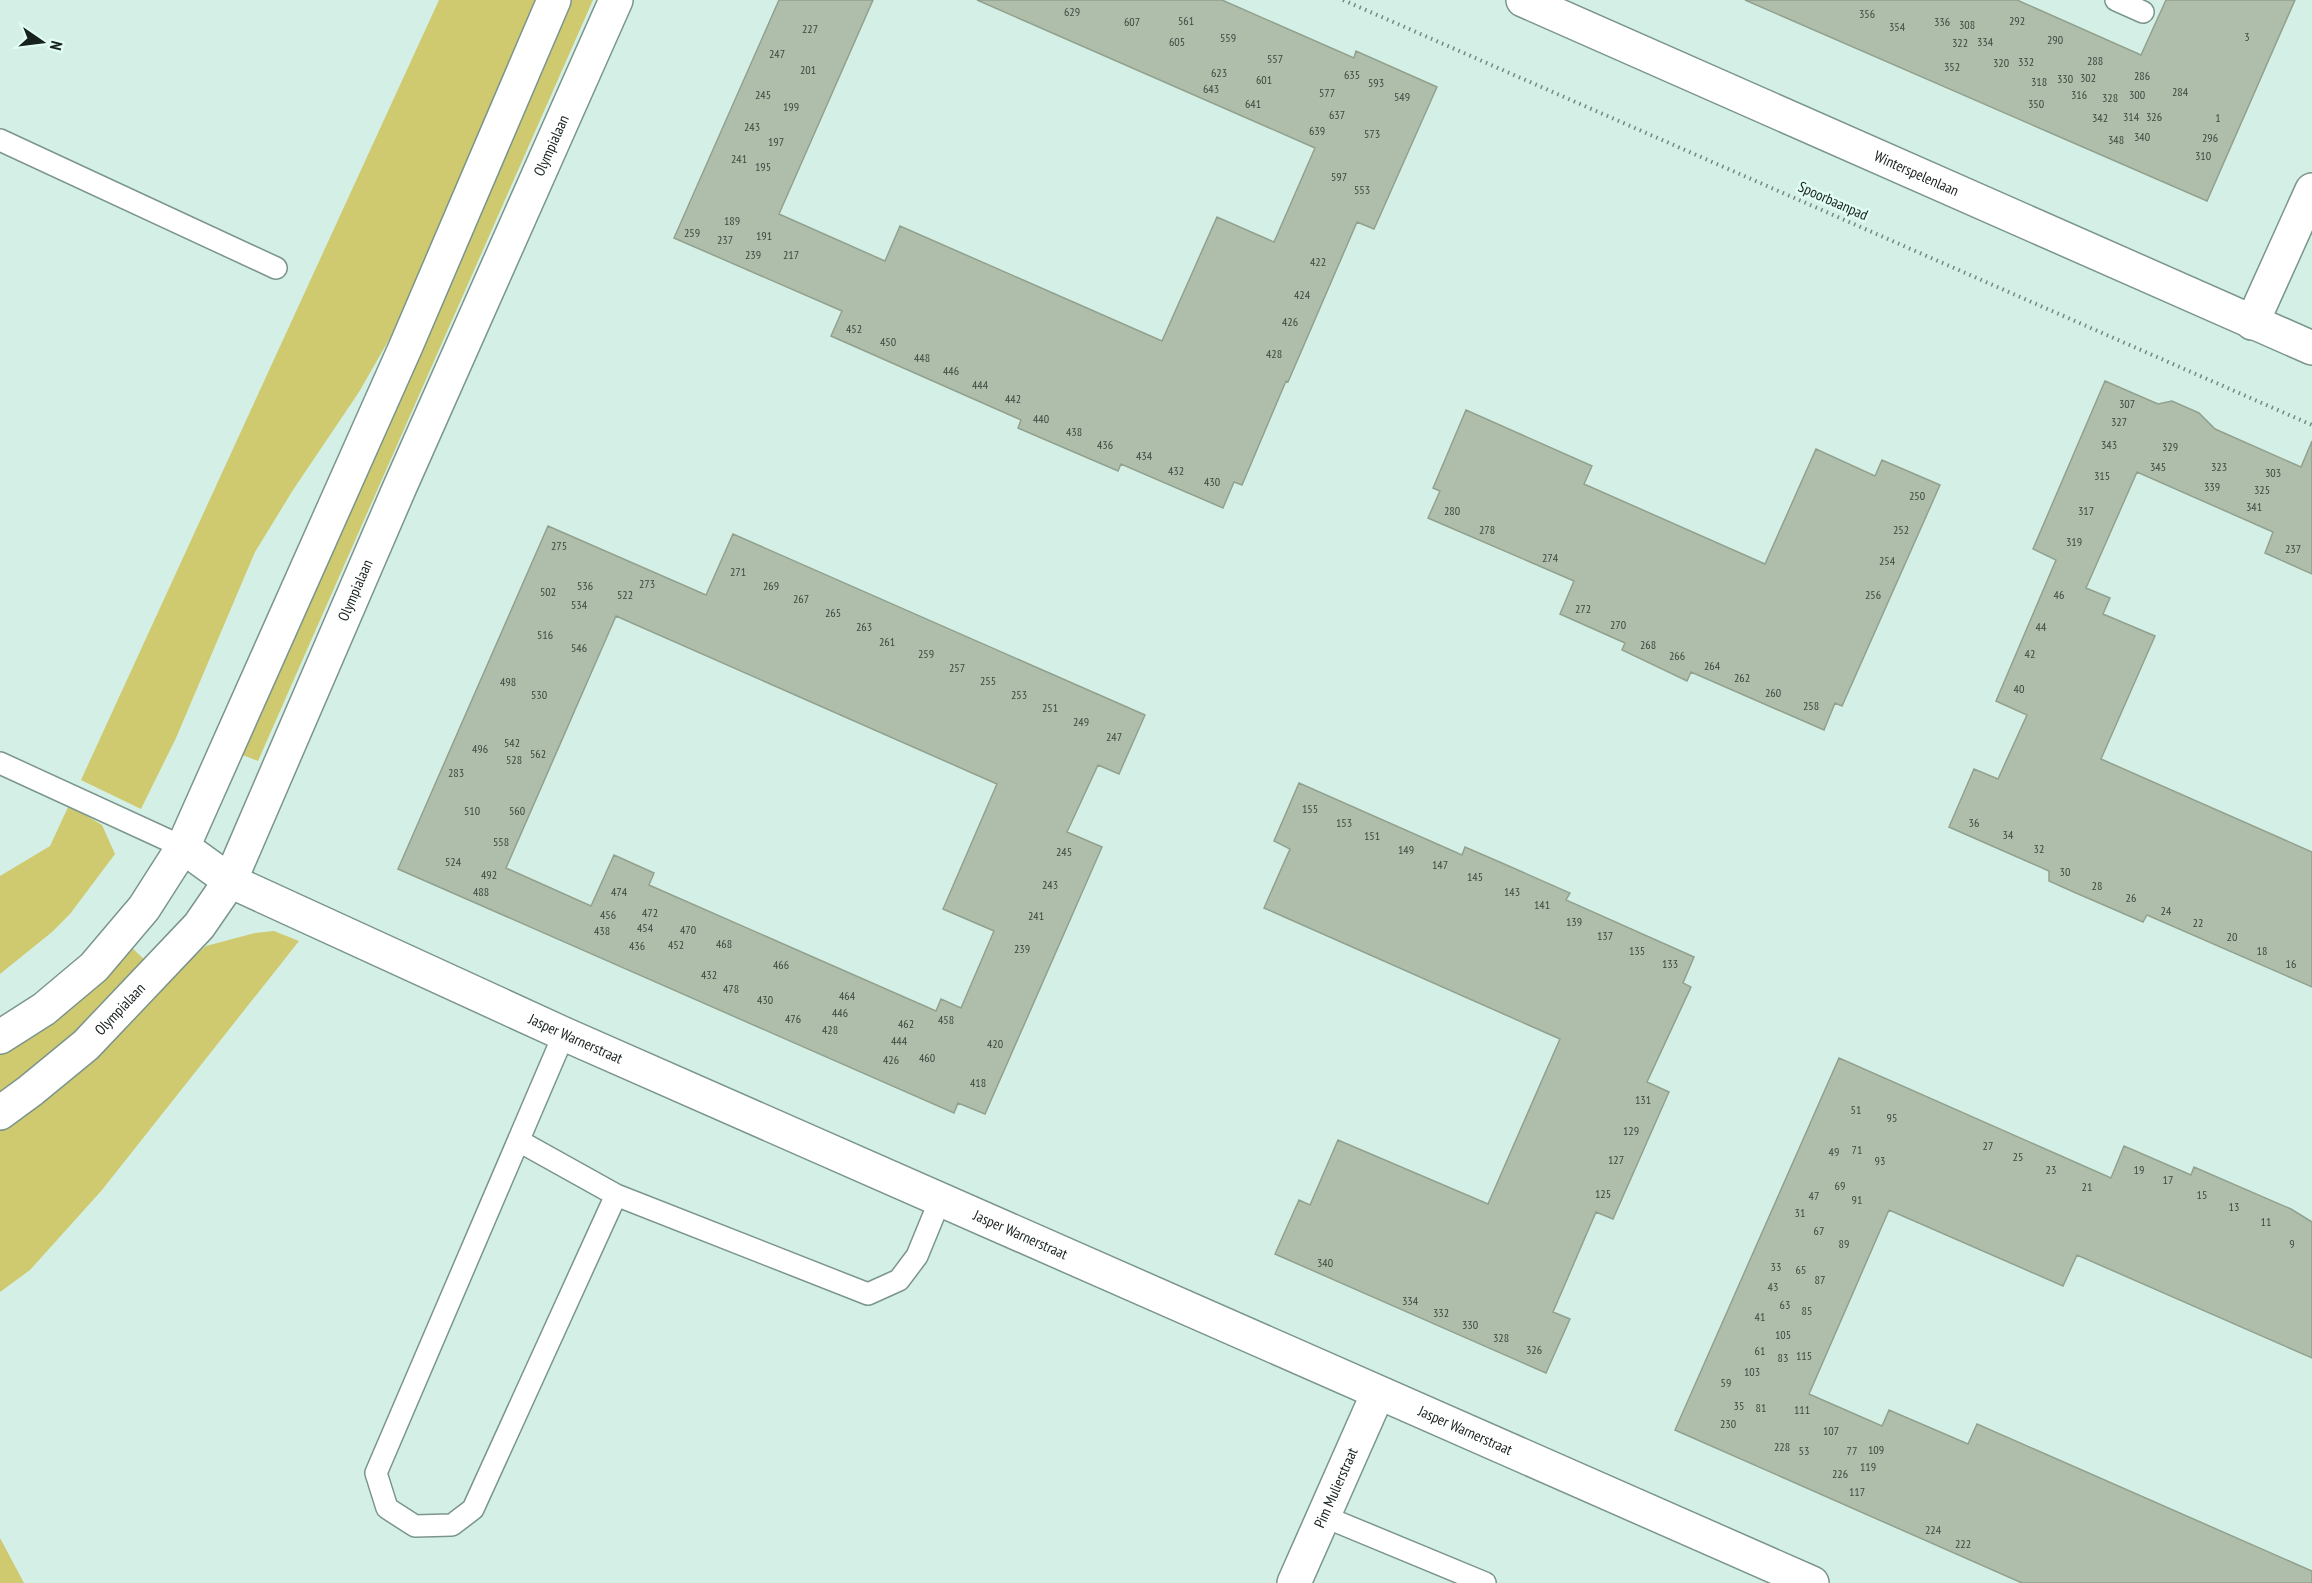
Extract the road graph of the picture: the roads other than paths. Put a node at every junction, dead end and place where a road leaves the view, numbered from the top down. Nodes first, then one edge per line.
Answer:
1 (554, 0) edge
2 (616, 0) edge
3 (1523, 0) edge
4 (2116, 0) edge
5 (2143, 12) dead end
6 (0, 140) edge
7 (2312, 190) edge
8 (276, 268) dead end
9 (2252, 323) junction
10 (2312, 348) edge
11 (0, 763) edge
12 (183, 847) junction
13 (230, 881) junction
14 (564, 1034) junction
15 (0, 1037) edge
16 (0, 1113) edge
17 (519, 1141) junction
18 (616, 1195) junction
19 (940, 1200) junction
20 (1378, 1393) junction
21 (1323, 1516) junction
22 (1294, 1583) edge
23 (1485, 1583) edge
24 (1812, 1583) edge

1 - 12 street
2 - 13 street, Olympialaan
3 - 9 street, Winterspelenlaan
4 - 5 lane
6 - 8 lane
7 - 9 street
9 - 10 street, Winterspelenlaan
11 - 12 lane
12 - 13 street, Jasper Warnerstraat
12 - 15 street
13 - 14 street, Jasper Warnerstraat
13 - 16 street, Olympialaan
14 - 17 lane
14 - 19 street, Jasper Warnerstraat
17 - 18 lane
17 - 18 lane
18 - 19 lane
19 - 20 street, Jasper Warnerstraat
20 - 21 street, Pim Mulierstraat
20 - 24 street, Jasper Warnerstraat
21 - 22 street, Pim Mulierstraat
21 - 23 lane

